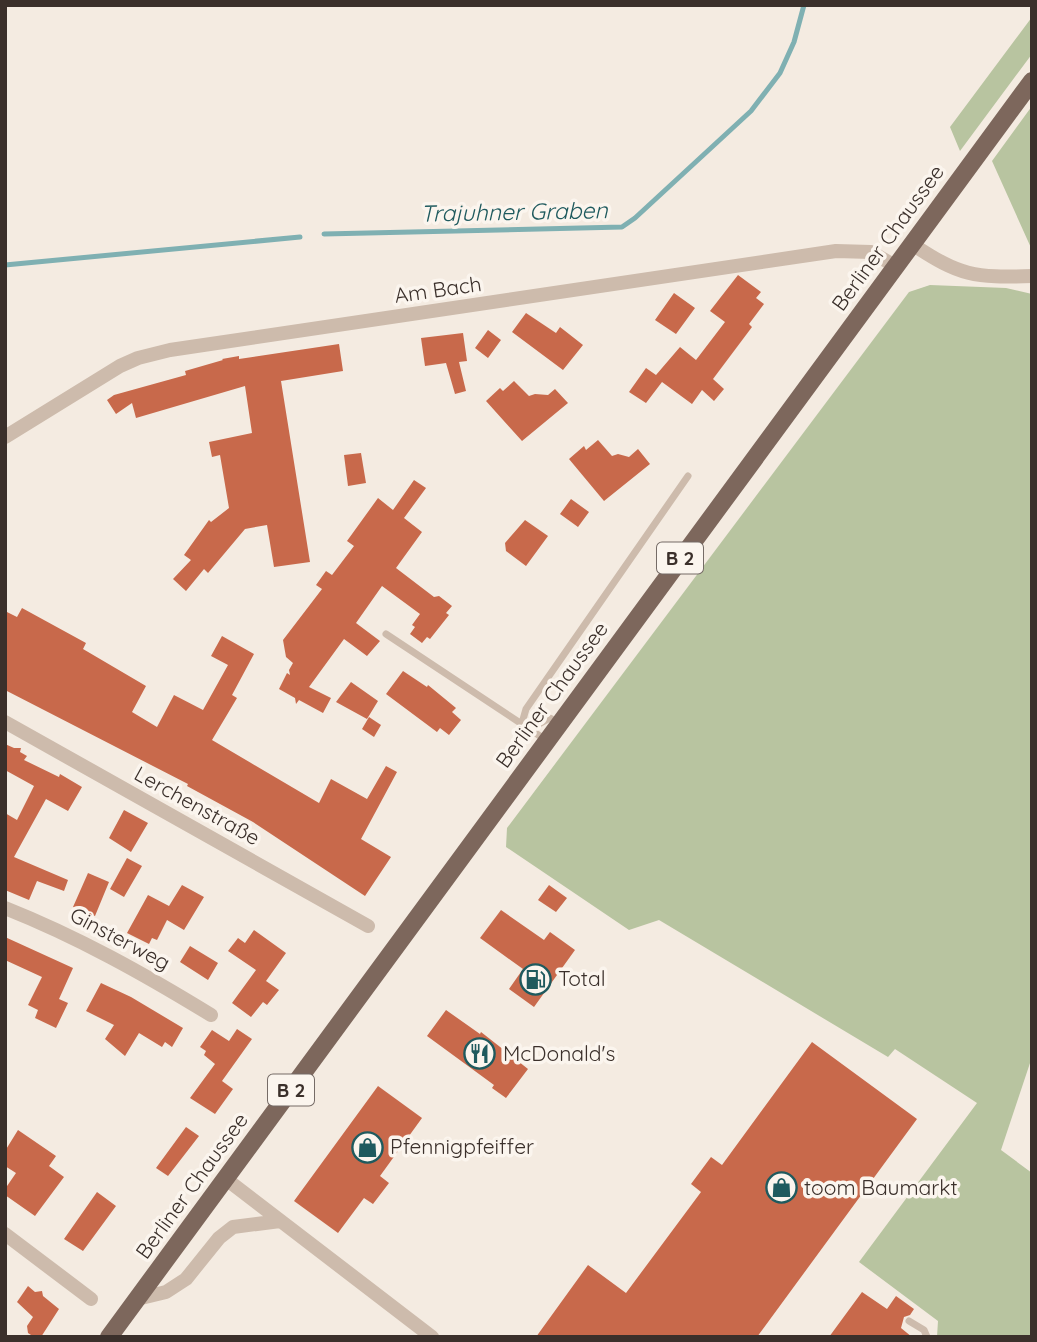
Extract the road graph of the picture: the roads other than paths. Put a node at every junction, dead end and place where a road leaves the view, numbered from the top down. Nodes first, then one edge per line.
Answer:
1 (1032, 81) edge
2 (912, 244) junction
3 (895, 266) junction
4 (1032, 276) edge
5 (5, 438) edge
6 (688, 476) dead end
7 (386, 634) dead end
8 (5, 722) edge
9 (522, 723) junction
10 (559, 723) junction
11 (530, 729) junction
12 (547, 740) junction
13 (5, 908) edge
14 (369, 926) dead end
15 (211, 1014) dead end
16 (226, 1179) junction
17 (280, 1221) junction
18 (5, 1234) edge
19 (92, 1299) dead end
20 (137, 1299) junction
21 (909, 1321) dead end
22 (109, 1337) edge
23 (432, 1337) edge
24 (927, 1337) edge

1 - 2 main road, Berliner Chaussee / B 2
2 - 3 main road, Berliner Chaussee / B 2
2 - 4 street
3 - 5 street, Am Bach
3 - 10 main road, Berliner Chaussee / B 2
6 - 9 lane
7 - 9 lane
8 - 14 street, Lerchenstraße
9 - 11 lane
10 - 11 lane
10 - 12 main road, Berliner Chaussee / B 2
11 - 12 lane
12 - 16 main road, Berliner Chaussee / B 2
13 - 15 street, Ginsterweg
16 - 17 street
16 - 20 main road, Berliner Chaussee / B 2
17 - 20 street
17 - 23 street
18 - 19 street
20 - 22 main road, Berliner Chaussee / B 2
21 - 24 lane

